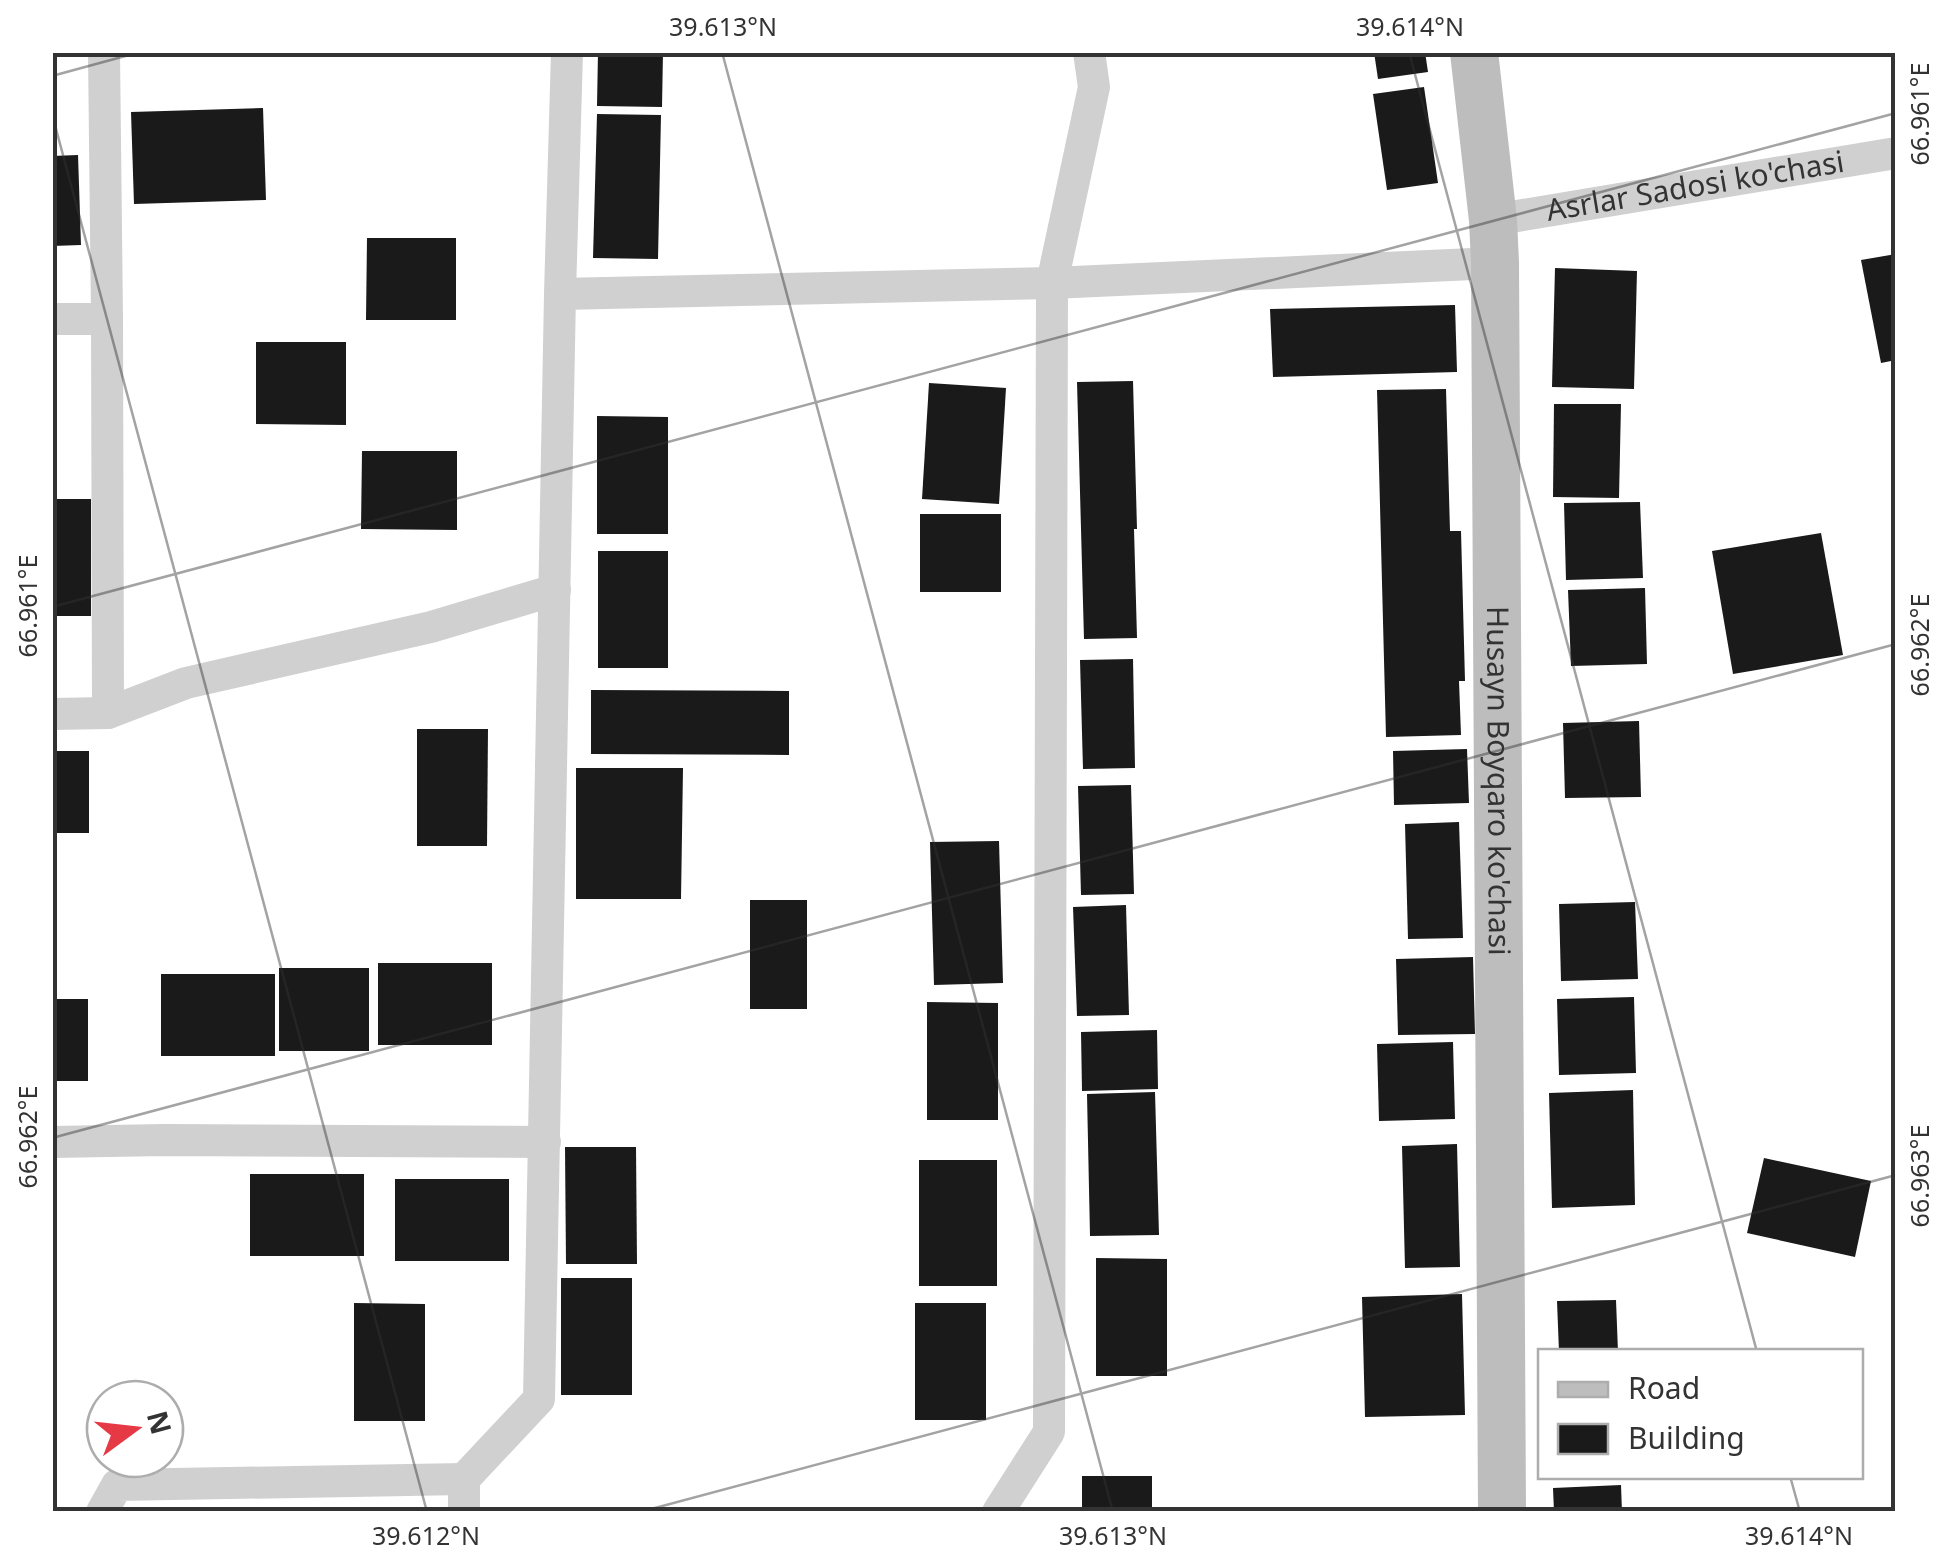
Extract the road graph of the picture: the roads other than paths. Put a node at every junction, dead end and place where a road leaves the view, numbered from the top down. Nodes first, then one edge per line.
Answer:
1 (104, 52) edge
2 (567, 52) edge
3 (1089, 52) edge
4 (1474, 52) edge
5 (1896, 153) edge
6 (1494, 241) junction
7 (1052, 283) junction
8 (560, 294) junction
9 (52, 319) edge
10 (107, 319) junction
11 (555, 590) junction
12 (108, 713) junction
13 (52, 714) edge
14 (52, 1142) edge
15 (545, 1142) junction
16 (464, 1495) edge
17 (102, 1512) edge
18 (998, 1512) edge
19 (1502, 1512) edge

1 - 10 street
2 - 8 street
3 - 7 street
4 - 6 main road, Husayn Boyqaro ko'chasi
5 - 6 street, Asrlar Sadosi ko'chasi
6 - 7 street, Asrlar Sadosi ko'chasi
6 - 19 main road, Husayn Boyqaro ko'chasi
7 - 8 street, Asrlar Sadosi ko'chasi
7 - 18 street
8 - 11 street
9 - 10 street
10 - 12 street
11 - 12 street
11 - 15 street
12 - 13 street
14 - 15 street
15 - 16 street
16 - 17 street

